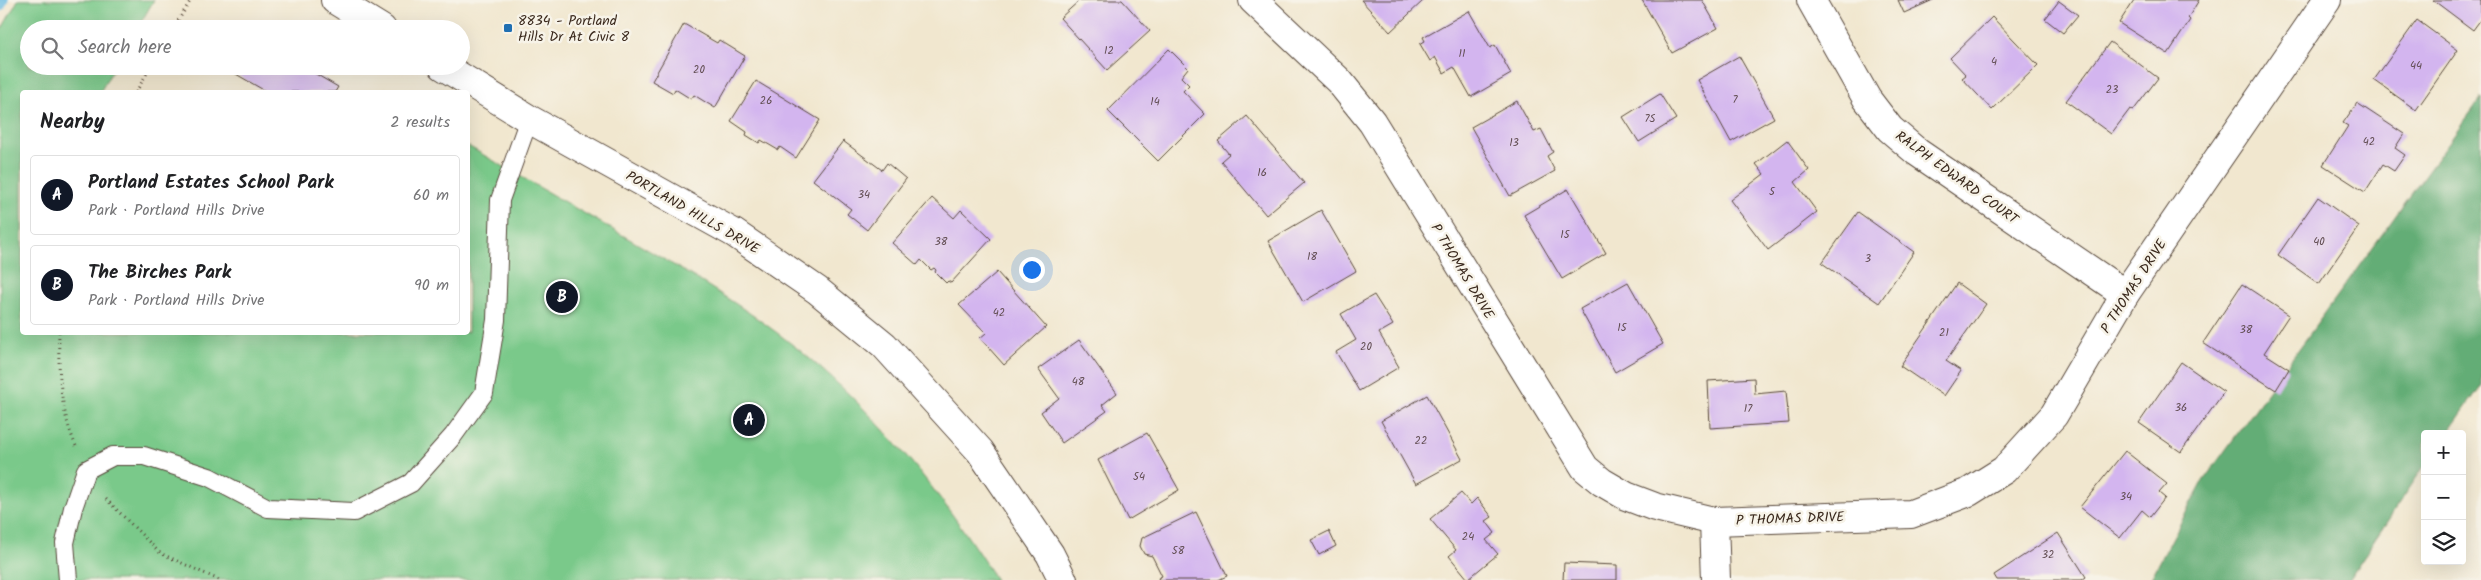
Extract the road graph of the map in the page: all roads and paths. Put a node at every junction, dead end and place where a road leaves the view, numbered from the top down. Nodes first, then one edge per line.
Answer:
1 (191, 0) edge
2 (335, 0) edge
3 (1253, 0) edge
4 (1812, 0) edge
5 (2326, 0) edge
6 (179, 20) edge
7 (367, 20) edge
8 (146, 75) edge
9 (458, 75) edge
10 (137, 90) edge
11 (529, 119) junction
12 (2125, 294) junction
13 (1714, 521) junction
14 (68, 580) edge
15 (1063, 580) edge
16 (1716, 580) edge

1 - 6 path
2 - 7 street
3 - 13 street, P THOMAS DRIVE
4 - 12 street, RALPH EDWARD COURT
5 - 12 street, P THOMAS DRIVE
8 - 10 path
9 - 11 street, PORTLAND HILLS DRIVE
11 - 14 lane
11 - 15 street, PORTLAND HILLS DRIVE
12 - 13 street, P THOMAS DRIVE
13 - 16 street

